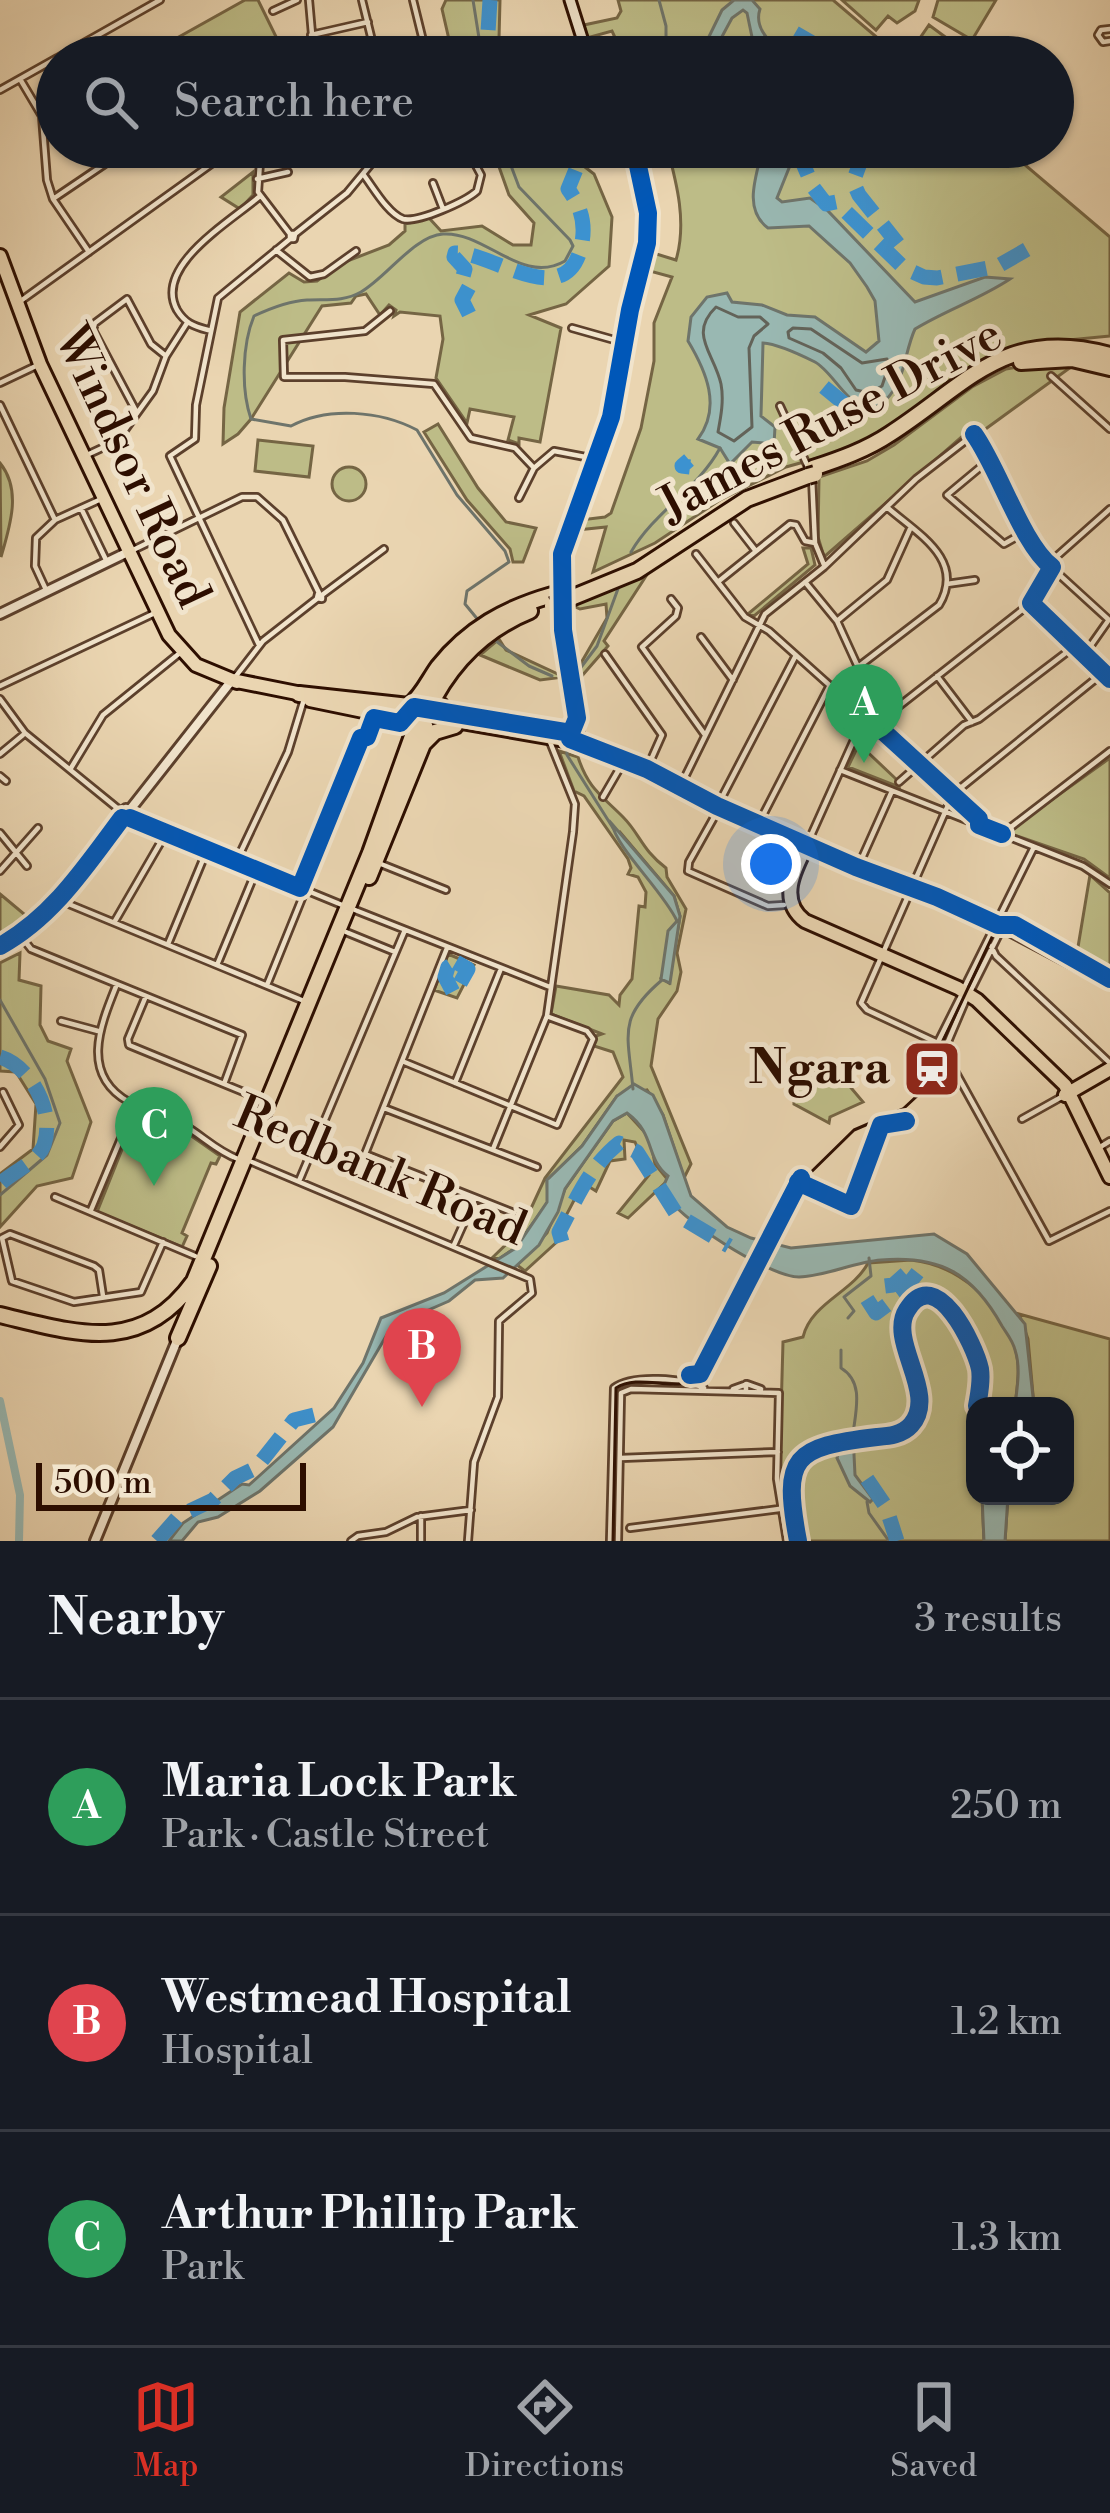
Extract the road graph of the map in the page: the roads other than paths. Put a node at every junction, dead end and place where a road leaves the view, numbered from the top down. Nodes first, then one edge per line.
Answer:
1 (297, 0) edge
2 (309, 0) edge
3 (362, 0) edge
4 (413, 0) edge
5 (571, 0) edge
6 (160, 1) edge
7 (272, 11) dead end
8 (368, 22) junction
9 (1110, 29) edge
10 (311, 34) joint
11 (97, 36) edge
12 (371, 36) edge
13 (422, 36) edge
14 (582, 36) edge
15 (1110, 41) edge
16 (36, 70) edge
17 (20, 79) junction
18 (0, 90) edge
19 (36, 106) edge
20 (46, 168) edge
21 (99, 168) edge
22 (206, 168) edge
23 (258, 168) edge
24 (368, 168) edge
25 (478, 168) edge
26 (638, 168) edge
27 (288, 172) dead end
28 (363, 174) junction
29 (257, 179) junction
30 (433, 183) dead end
31 (260, 196) junction
32 (53, 199) junction
33 (443, 209) junction
34 (292, 236) junction
35 (276, 250) junction
36 (356, 251) dead end
37 (89, 252) junction
38 (0, 256) edge
39 (17, 302) junction
40 (390, 310) dead end
41 (187, 323) junction
42 (572, 328) dead end
43 (210, 331) junction
44 (625, 343) junction
45 (166, 356) junction
46 (1110, 359) edge
47 (40, 364) junction
48 (1051, 376) dead end
49 (0, 383) edge
50 (0, 405) edge
51 (780, 406) dead end
52 (136, 411) junction
53 (1110, 428) edge
54 (83, 456) junction
55 (596, 459) junction
56 (990, 459) junction
57 (535, 468) junction
58 (810, 472) junction
59 (103, 498) junction
60 (519, 498) dead end
61 (886, 506) junction
62 (81, 508) junction
63 (1110, 509) edge
64 (199, 518) junction
65 (56, 520) junction
66 (734, 523) dead end
67 (910, 527) junction
68 (1027, 532) junction
69 (815, 543) junction
70 (384, 549) dead end
71 (755, 550) junction
72 (129, 552) junction
73 (696, 554) dead end
74 (107, 563) junction
75 (824, 566) junction
76 (1052, 567) junction
77 (975, 580) dead end
78 (719, 581) junction
79 (805, 582) junction
80 (947, 584) junction
81 (47, 592) junction
82 (320, 595) junction
83 (671, 599) dead end
84 (158, 612) junction
85 (0, 614) edge
86 (1110, 620) edge
87 (837, 621) junction
88 (760, 624) junction
89 (700, 637) dead end
90 (478, 639) junction
91 (259, 645) junction
92 (1078, 648) junction
93 (181, 652) junction
94 (605, 654) dead end
95 (796, 655) junction
96 (858, 667) junction
97 (1103, 673) junction
98 (937, 676) junction
99 (1110, 679) edge
100 (232, 680) junction
101 (733, 680) junction
102 (830, 684) junction
103 (0, 686) edge
104 (837, 690) junction
105 (423, 691) junction
106 (303, 696) junction
107 (0, 699) edge
108 (370, 713) junction
109 (578, 718) junction
110 (424, 719) junction
111 (972, 722) junction
112 (874, 723) junction
113 (25, 733) junction
114 (705, 736) junction
115 (566, 741) junction
116 (423, 744) junction
117 (1110, 751) edge
118 (605, 752) junction
119 (0, 754) edge
120 (919, 763) junction
121 (622, 764) junction
122 (70, 769) junction
123 (839, 769) junction
124 (645, 772) junction
125 (899, 782) dead end
126 (679, 790) junction
127 (892, 790) junction
128 (953, 794) junction
129 (603, 797) dead end
130 (717, 809) junction
131 (945, 811) junction
132 (126, 815) junction
133 (758, 824) junction
134 (979, 825) junction
135 (38, 828) dead end
136 (0, 833) edge
137 (166, 833) junction
138 (1002, 834) junction
139 (786, 843) junction
140 (1034, 847) junction
141 (805, 848) junction
142 (207, 850) junction
143 (18, 851) junction
144 (236, 862) junction
145 (376, 862) junction
146 (27, 866) dead end
147 (857, 867) junction
148 (256, 870) junction
149 (0, 871) edge
150 (361, 884) junction
151 (1110, 884) edge
152 (910, 886) junction
153 (303, 889) junction
154 (446, 890) dead end
155 (58, 900) junction
156 (787, 904) junction
157 (351, 909) junction
158 (115, 922) junction
159 (998, 925) junction
160 (405, 930) junction
161 (346, 932) junction
162 (1002, 933) junction
163 (20, 935) junction
164 (168, 945) junction
165 (0, 946) edge
166 (991, 946) junction
167 (447, 948) junction
168 (395, 952) junction
169 (880, 956) junction
170 (986, 956) junction
171 (996, 956) junction
172 (217, 965) junction
173 (501, 970) junction
174 (1110, 982) edge
175 (117, 984) junction
176 (267, 986) junction
177 (550, 987) junction
178 (965, 994) junction
179 (146, 996) junction
180 (309, 1003) junction
181 (547, 1016) junction
182 (62, 1021) dead end
183 (98, 1030) junction
184 (938, 1042) junction
185 (944, 1051) junction
186 (402, 1061) junction
187 (1110, 1066) edge
188 (455, 1083) junction
189 (224, 1084) junction
190 (3, 1091) dead end
191 (1067, 1094) junction
192 (268, 1102) junction
193 (135, 1105) junction
194 (511, 1105) junction
195 (384, 1108) junction
196 (1022, 1119) dead end
197 (1110, 1141) edge
198 (0, 1146) edge
199 (493, 1149) junction
200 (1096, 1149) junction
201 (248, 1161) junction
202 (537, 1167) dead end
203 (1110, 1177) edge
204 (298, 1181) junction
205 (1110, 1189) edge
206 (55, 1197) dead end
207 (476, 1198) junction
208 (1110, 1211) edge
209 (90, 1212) junction
210 (514, 1213) dead end
211 (163, 1242) junction
212 (454, 1245) junction
213 (195, 1256) dead end
214 (206, 1274) junction
215 (103, 1296) junction
216 (175, 1308) junction
217 (3, 1320) edge
218 (158, 1325) junction
219 (178, 1337) junction
220 (704, 1388) junction
221 (778, 1453) junction
222 (620, 1458) junction
223 (782, 1509) junction
224 (471, 1510) junction
225 (421, 1516) junction
226 (630, 1528) dead end
227 (95, 1541) edge
228 (351, 1541) edge
229 (421, 1541) edge
230 (468, 1541) edge
231 (614, 1541) edge
232 (787, 1541) edge

1 - 7 street
2 - 10 street
3 - 8 street
4 - 13 street
5 - 14 main road
6 - 11 street
8 - 10 street
8 - 12 street
9 - 15 street
16 - 17 street
17 - 18 street
17 - 19 street
20 - 32 street
21 - 32 street
22 - 37 street
23 - 29 street
24 - 28 street
25 - 33 street
26 - 44 main road
27 - 29 street
28 - 33 street
28 - 34 street
29 - 31 street
30 - 33 street
31 - 34 street
31 - 41 street
32 - 37 street
34 - 35 street
35 - 36 street
35 - 43 street
37 - 39 street
38 - 39 main road, Windsor Road
39 - 47 main road, Windsor Road
40 - 57 street
41 - 43 street
41 - 45 street
42 - 44 street
43 - 64 street
44 - 55 main road
45 - 52 street
45 - 52 street
46 - 58 highway, James Ruse Drive
46 - 58 highway, James Ruse Drive
47 - 49 street
47 - 54 main road, Windsor Road
48 - 53 street
50 - 65 street
51 - 69 street
52 - 54 street
54 - 59 main road, Windsor Road
55 - 57 street
55 - 109 main road
56 - 61 street
56 - 68 street
56 - 68 street
57 - 60 street
58 - 90 highway, James Ruse Drive, bridge
59 - 62 street
59 - 72 main road, Windsor Road
61 - 67 street
61 - 75 street
62 - 65 street
62 - 74 street
63 - 76 street
64 - 72 street
64 - 82 street
64 - 91 street
65 - 81 street
66 - 71 street
67 - 80 street
67 - 87 street
68 - 76 street
69 - 71 street
69 - 75 street
70 - 82 street
71 - 78 street
72 - 74 street
72 - 84 main road, Windsor Road
73 - 78 street
74 - 81 street
75 - 79 street
76 - 86 street
76 - 98 street
77 - 80 street
78 - 88 street
79 - 87 street
79 - 88 street
80 - 96 street
81 - 85 street
82 - 91 street
83 - 114 street
84 - 93 main road, Windsor Road
84 - 103 street
86 - 92 street
87 - 96 street
88 - 95 street
88 - 101 street
89 - 101 street
90 - 105 highway
90 - 110 highway
91 - 100 street
92 - 97 street
92 - 111 street
93 - 100 main road, Windsor Road
93 - 122 street
94 - 124 street
95 - 102 street
95 - 130 street
96 - 104 street
97 - 99 street
97 - 128 street
98 - 111 street
98 - 112 street
100 - 106 main road, Windsor Road
100 - 132 street
101 - 114 street
102 - 104 street
102 - 133 street
104 - 112 street
105 - 106 highway
105 - 110 highway
106 - 108 main road, Windsor Road
106 - 110 main road, Windsor Road
106 - 144 street
107 - 113 street
108 - 110 main road, Windsor Road
108 - 153 street
109 - 115 main road
109 - 118 main road
110 - 115 main road, Windsor Road
110 - 116 highway
110 - 116 highway
110 - 150 highway
111 - 120 street
112 - 120 street
112 - 123 street
113 - 119 street
113 - 122 street
114 - 126 street
115 - 118 main road
115 - 121 main road
115 - 177 street
116 - 145 highway
117 - 138 street
118 - 124 main road
120 - 125 street
120 - 128 street
121 - 124 main road
121 - 129 street
122 - 132 street
123 - 127 street
123 - 141 street
124 - 126 main road
126 - 130 main road
127 - 131 street
127 - 147 street
128 - 131 street
128 - 134 street
130 - 133 main road
130 - 139 main road
130 - 156 street
131 - 134 street
131 - 152 street
132 - 137 street
132 - 155 street
133 - 141 main road
134 - 138 street
135 - 143 street
136 - 143 street
137 - 142 street
137 - 158 street
138 - 140 street
139 - 141 main road
139 - 156 main road
140 - 151 street
140 - 159 street
141 - 147 street
141 - 156 main road
142 - 144 street
142 - 164 street
143 - 146 street
143 - 149 street
144 - 148 street
145 - 150 highway
145 - 154 street
147 - 152 street
148 - 153 street
148 - 172 street
150 - 157 highway
152 - 159 street
152 - 169 street
153 - 157 street
153 - 176 street
155 - 158 street
155 - 163 street
156 - 169 main road
157 - 160 street
157 - 161 highway
157 - 180 highway
158 - 164 street
159 - 162 street
159 - 174 street
159 - 178 street
160 - 167 street
160 - 168 street
161 - 168 street
161 - 201 highway
162 - 166 street
162 - 174 street
163 - 165 street
163 - 175 street
164 - 172 street
166 - 170 street
166 - 171 street
167 - 173 street
167 - 186 street
168 - 204 street
169 - 178 main road
169 - 184 street
170 - 171 street
170 - 178 street
171 - 187 street
172 - 176 street
173 - 177 street
173 - 188 street
175 - 179 street
175 - 183 street
176 - 180 street
177 - 181 street
178 - 184 street
178 - 185 street
178 - 191 main road
179 - 189 street
179 - 189 street
180 - 192 highway
181 - 194 street
181 - 194 street
182 - 183 street
183 - 193 street, Redbank Road
184 - 185 street
185 - 208 street
186 - 188 street
186 - 195 street
187 - 191 main road
188 - 194 street
189 - 192 street
190 - 198 street
191 - 196 street
191 - 200 main road
191 - 205 main road
192 - 201 highway
193 - 201 street, Redbank Road
193 - 209 street
194 - 199 street
195 - 199 street
195 - 207 street
197 - 200 street
199 - 202 street
200 - 203 main road
201 - 204 street, Redbank Road
201 - 214 highway
201 - 216 highway
204 - 212 street, Redbank Road
206 - 209 street
207 - 210 street
207 - 212 street
209 - 211 street
211 - 213 street
211 - 215 street
212 - 224 street, Redbank Road
214 - 216 highway
214 - 219 highway
215 - 215 street
216 - 217 highway
216 - 218 highway
216 - 219 street
217 - 218 highway
218 - 219 highway
219 - 227 street
220 - 221 street
220 - 222 street
220 - 231 street
221 - 222 street
221 - 223 street
222 - 231 street
223 - 226 street
223 - 232 street
224 - 225 street
224 - 230 street, Redbank Road
225 - 228 street
225 - 229 street

